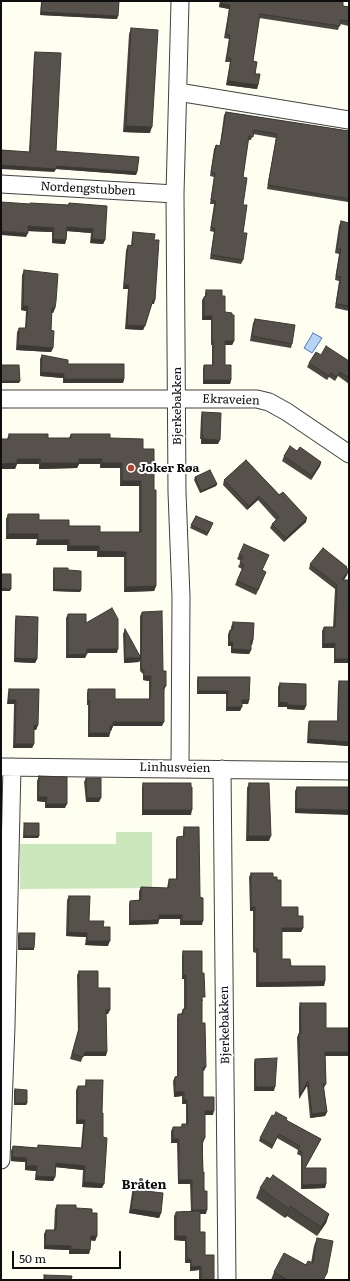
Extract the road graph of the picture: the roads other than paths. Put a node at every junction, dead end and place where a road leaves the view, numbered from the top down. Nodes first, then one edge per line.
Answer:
1 (180, 1) edge
2 (178, 92) junction
3 (349, 120) edge
4 (1, 184) edge
5 (174, 194) junction
6 (177, 398) junction
7 (1, 400) edge
8 (349, 454) edge
9 (7, 767) edge
10 (180, 768) junction
11 (222, 769) junction
12 (349, 771) edge
13 (1, 1160) edge
14 (227, 1280) edge

1 - 2 street, Bjerkebakken
2 - 3 street
2 - 5 street, Bjerkebakken
4 - 5 street, Nordengstubben
5 - 6 street, Bjerkebakken
6 - 7 street, Ekraveien
6 - 8 street, Ekraveien
6 - 10 street, Bjerkebakken
9 - 10 street, Linhusveien
9 - 13 street
10 - 11 street, Linhusveien
11 - 12 street, Linhusveien
11 - 14 street, Bjerkebakken

